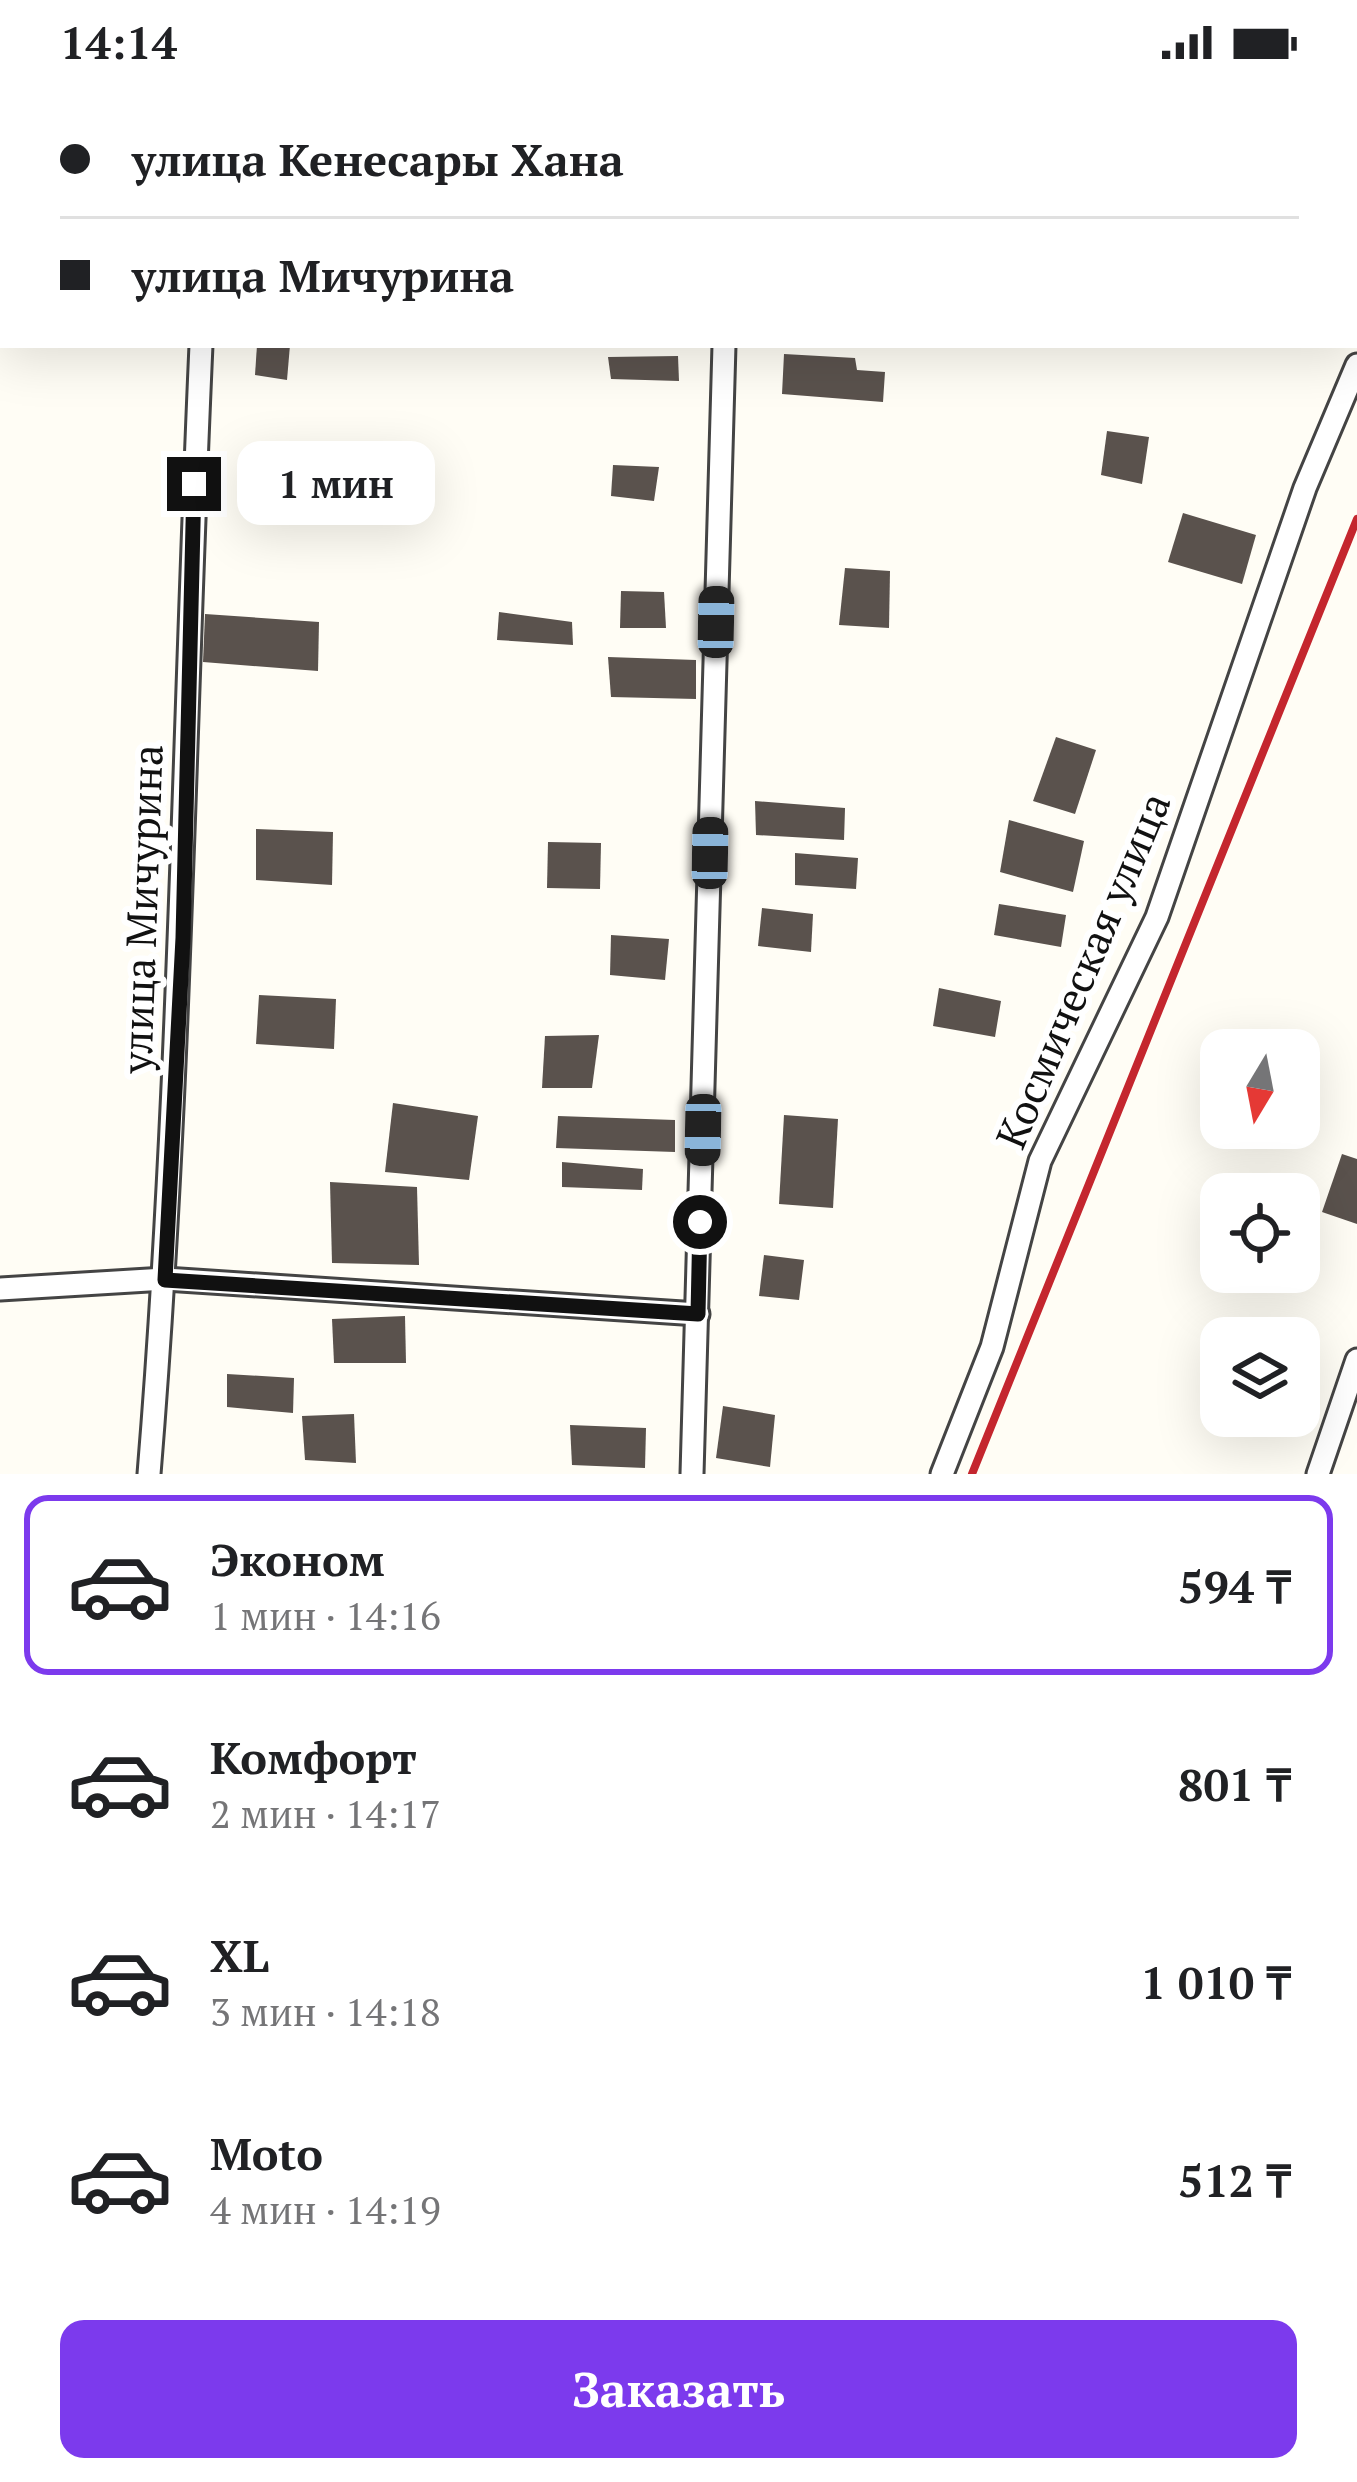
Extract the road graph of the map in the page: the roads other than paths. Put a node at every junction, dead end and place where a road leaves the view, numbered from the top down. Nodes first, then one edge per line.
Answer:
1 (201, 348) edge
2 (724, 348) edge
3 (1357, 365) edge
4 (165, 1280) junction
5 (0, 1288) edge
6 (698, 1314) junction
7 (1357, 1360) edge
8 (149, 1474) edge
9 (692, 1474) edge
10 (942, 1474) edge
11 (1318, 1474) edge

1 - 4 street, улица Мичурина
2 - 6 street
3 - 10 street, Космическая улица
4 - 5 street
4 - 6 street
4 - 8 street, улица Мичурина
6 - 9 street
7 - 11 street

